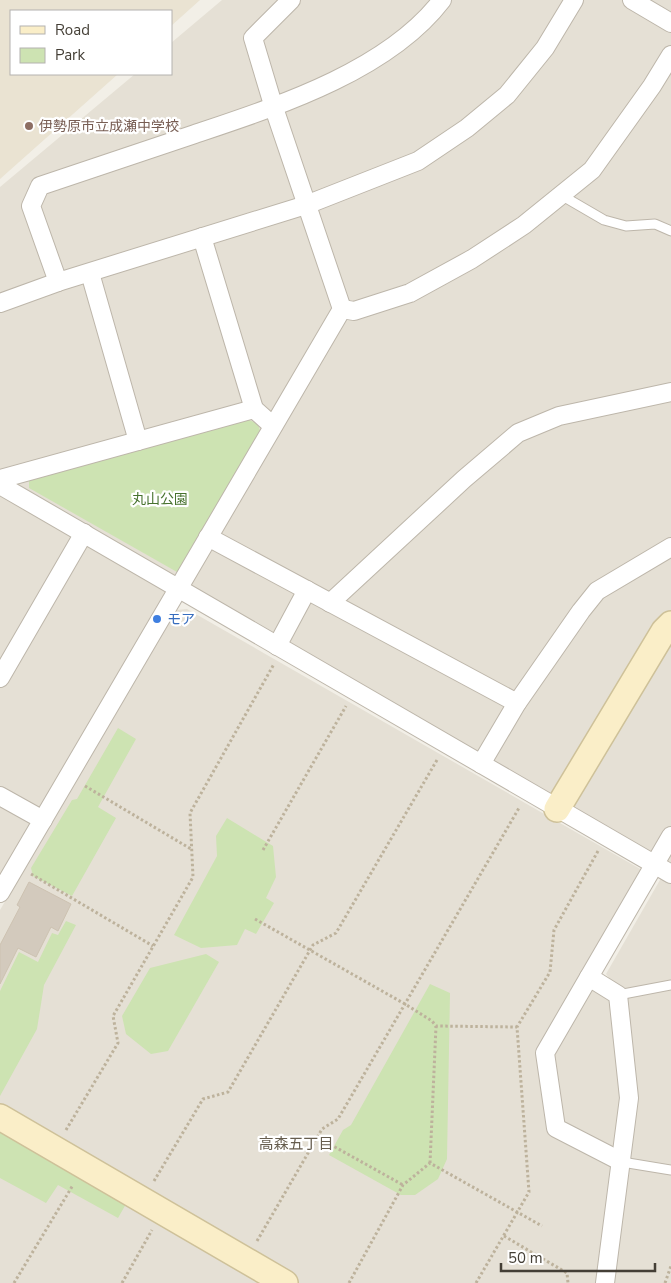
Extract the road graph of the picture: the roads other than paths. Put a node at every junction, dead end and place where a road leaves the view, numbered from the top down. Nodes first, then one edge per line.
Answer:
1 (291, 0) edge
2 (442, 0) edge
3 (574, 0) edge
4 (632, 0) edge
5 (671, 23) edge
6 (671, 55) edge
7 (274, 108) junction
8 (561, 195) junction
9 (306, 205) junction
10 (671, 231) edge
11 (202, 237) junction
12 (90, 272) junction
13 (58, 282) junction
14 (0, 303) edge
15 (342, 309) junction
16 (671, 392) edge
17 (254, 409) junction
18 (273, 426) junction
19 (138, 441) junction
20 (0, 479) edge
21 (0, 485) edge
22 (84, 533) junction
23 (208, 537) junction
24 (671, 547) edge
25 (178, 588) junction
26 (307, 590) junction
27 (330, 603) junction
28 (671, 624) edge
29 (280, 647) junction
30 (0, 678) edge
31 (517, 703) junction
32 (481, 764) junction
33 (0, 796) edge
34 (557, 810) junction
35 (43, 820) junction
36 (671, 836) edge
37 (654, 865) junction
38 (671, 874) edge
39 (0, 893) edge
40 (589, 977) junction
41 (671, 985) edge
42 (618, 995) junction
43 (0, 1118) edge
44 (622, 1162) junction
45 (671, 1170) edge
46 (284, 1283) edge
47 (605, 1283) edge

1 - 7 street
2 - 7 street
3 - 9 street
4 - 5 street
6 - 8 street
7 - 9 street
7 - 13 street
8 - 10 lane
8 - 15 street
9 - 11 street
9 - 15 street
11 - 12 street
11 - 17 street
12 - 13 street
12 - 19 street
13 - 14 street
15 - 18 street
16 - 27 street
17 - 18 street
17 - 19 street
18 - 23 street
19 - 20 street
21 - 22 street
22 - 25 street
22 - 30 street
23 - 25 street
23 - 26 street
24 - 31 street
25 - 29 street
25 - 35 street
26 - 27 street
26 - 29 street
27 - 31 street
28 - 34 street
29 - 32 street
31 - 32 street
32 - 34 street
33 - 35 street
34 - 37 street
35 - 39 street
36 - 37 street
37 - 38 street
37 - 40 street
40 - 42 street
40 - 44 street
41 - 42 lane
42 - 44 street
43 - 46 street
44 - 45 lane
44 - 47 street

